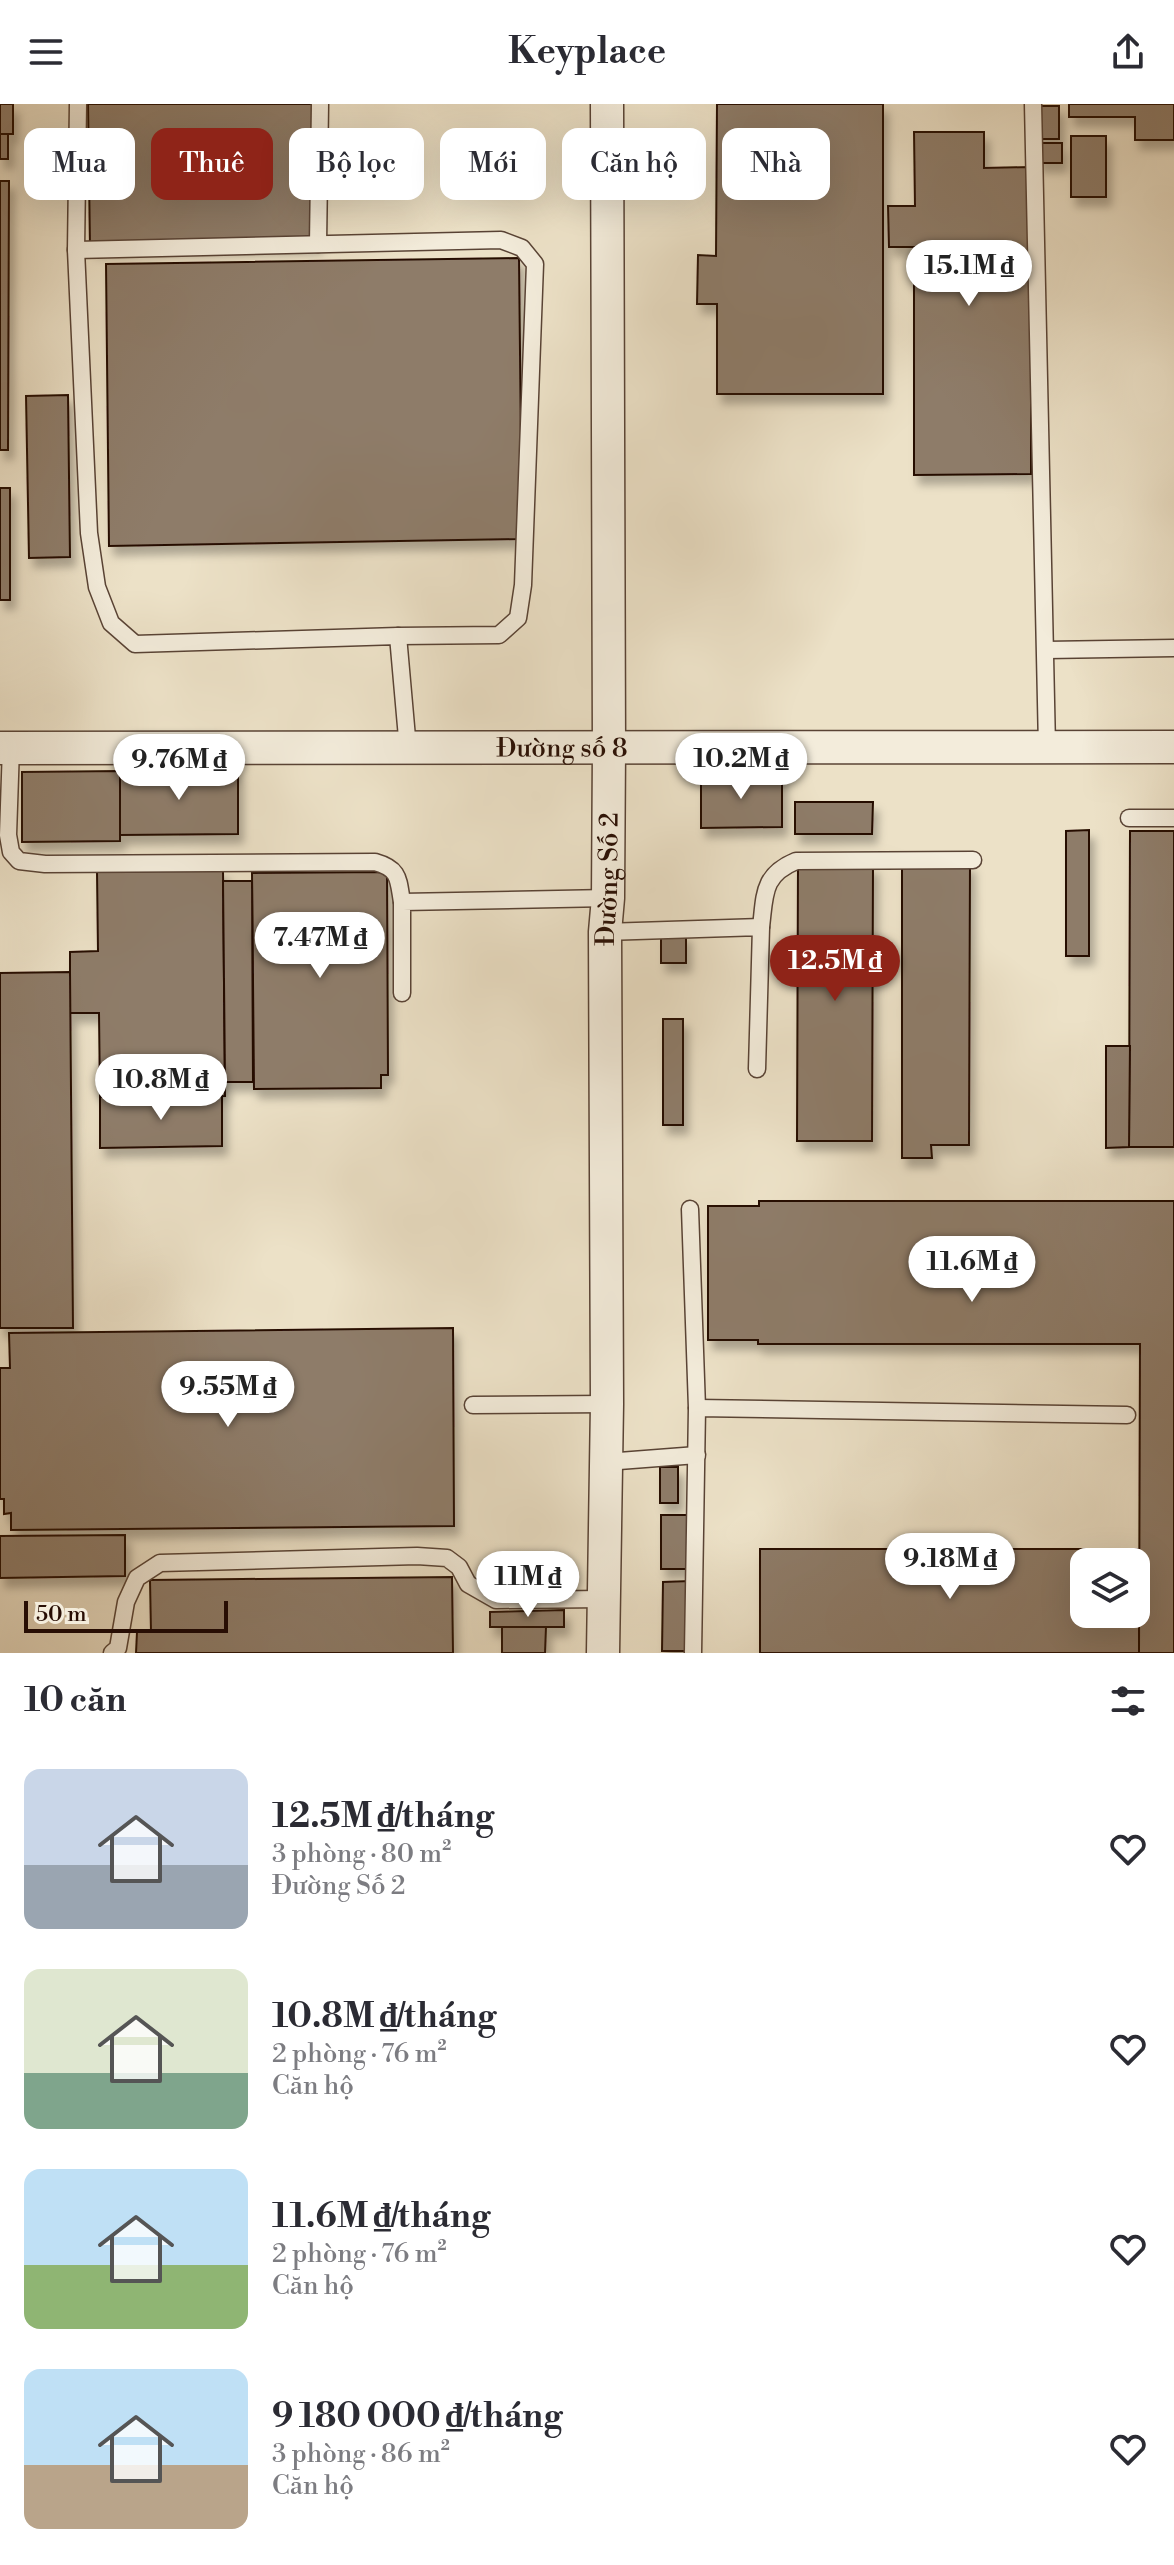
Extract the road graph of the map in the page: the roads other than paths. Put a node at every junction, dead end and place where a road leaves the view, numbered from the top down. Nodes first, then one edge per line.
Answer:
1 (78, 104) edge
2 (320, 104) edge
3 (607, 104) edge
4 (1033, 104) edge
5 (318, 244) junction
6 (76, 250) junction
7 (398, 636) junction
8 (1174, 648) edge
9 (1046, 650) junction
10 (1047, 747) junction
11 (1174, 747) edge
12 (6, 748) edge
13 (609, 748) junction
14 (408, 749) junction
15 (1129, 818) dead end
16 (1174, 818) edge
17 (973, 860) dead end
18 (608, 898) junction
19 (402, 902) junction
20 (761, 927) junction
21 (605, 932) junction
22 (402, 993) dead end
23 (757, 1069) dead end
24 (690, 1209) dead end
25 (607, 1404) junction
26 (473, 1405) dead end
27 (697, 1408) junction
28 (1127, 1415) dead end
29 (697, 1455) junction
30 (606, 1462) junction
31 (604, 1599) junction
32 (112, 1653) edge
33 (603, 1653) edge
34 (693, 1653) edge

1 - 6 lane
2 - 5 lane
3 - 13 street, Đường Số 2
4 - 9 lane
5 - 6 lane
5 - 7 lane
6 - 7 lane
7 - 14 lane
8 - 9 lane
9 - 10 lane
10 - 11 street, Đường số 8
10 - 13 street, Đường số 8
12 - 14 street, Đường số 8
12 - 19 lane
13 - 14 street, Đường số 8
13 - 18 street, Đường Số 2
15 - 16 lane
17 - 20 lane
18 - 19 lane
18 - 21 street, Đường Số 2
19 - 22 lane
20 - 21 lane
20 - 23 lane
21 - 25 street, Đường Số 2
24 - 27 lane
25 - 26 lane
25 - 30 street, Đường Số 2
27 - 28 lane
27 - 29 lane
29 - 30 lane
29 - 34 lane
30 - 31 street, Đường Số 2
31 - 32 lane
31 - 33 street, Đường Số 2

